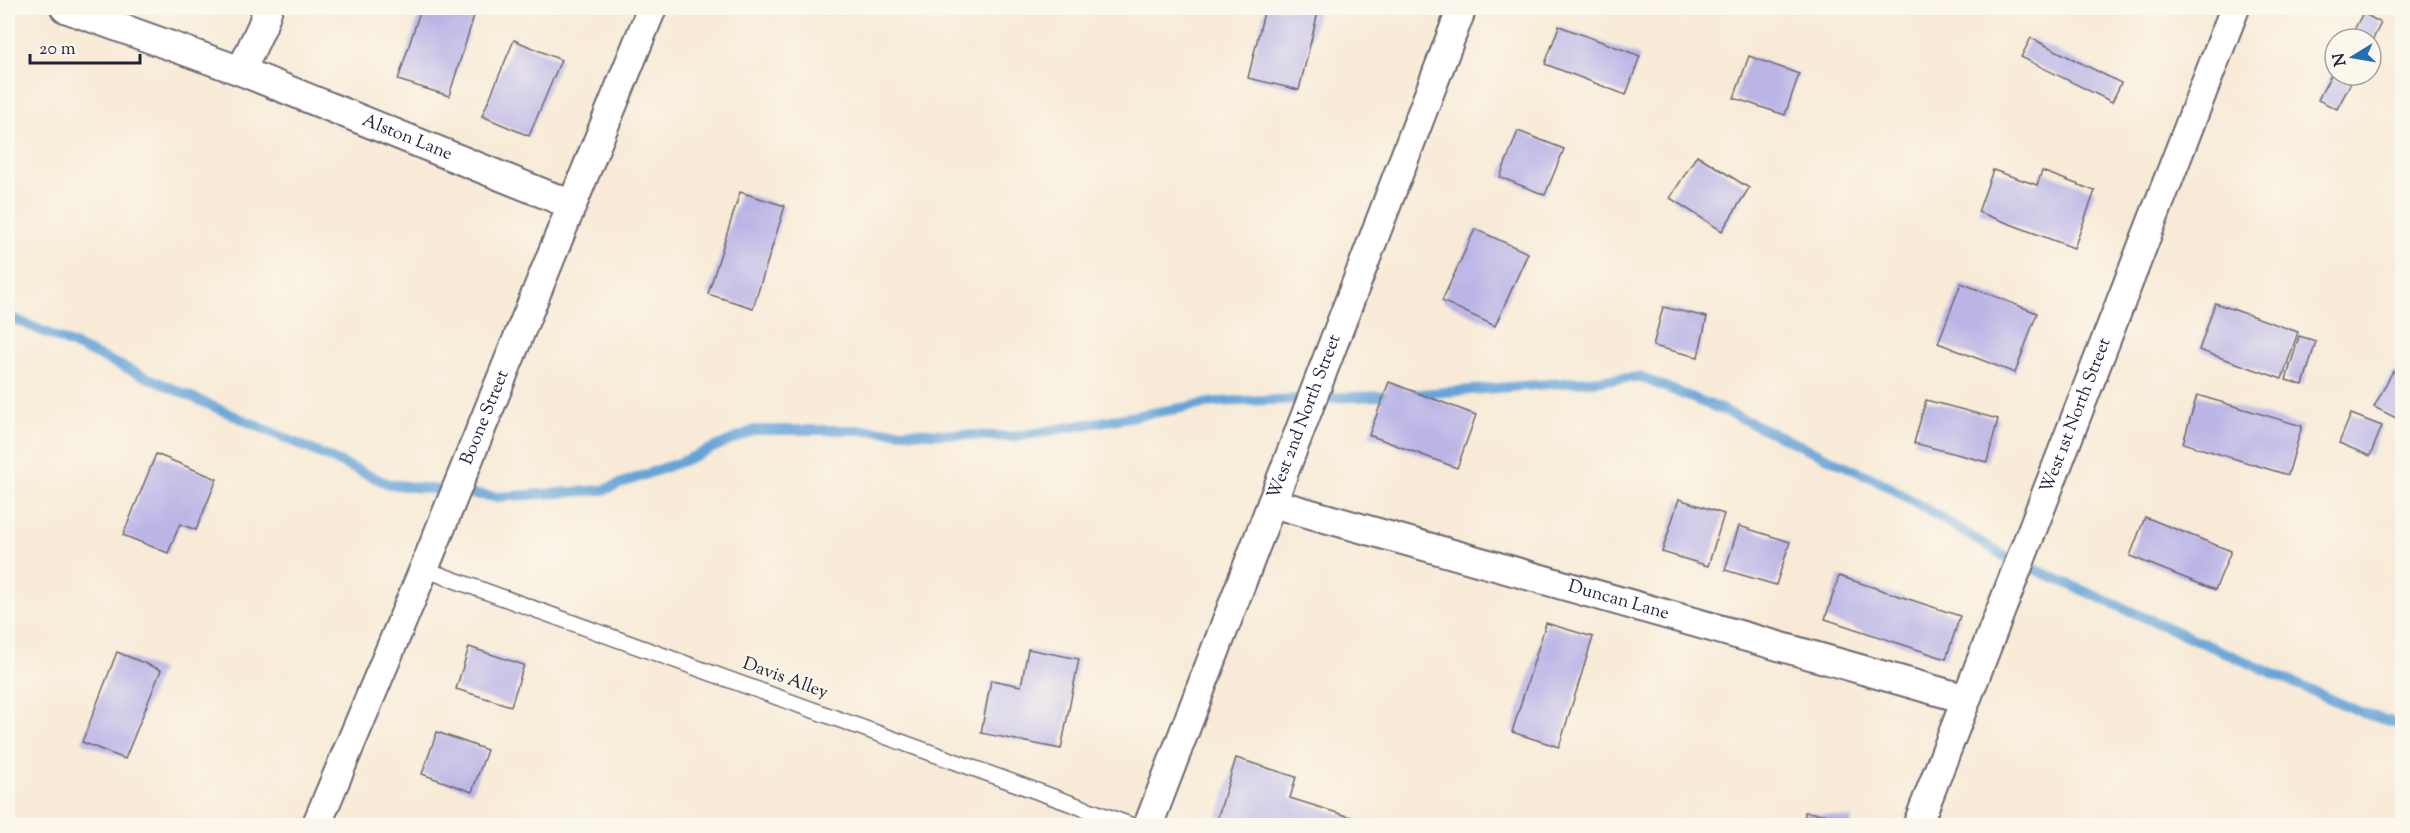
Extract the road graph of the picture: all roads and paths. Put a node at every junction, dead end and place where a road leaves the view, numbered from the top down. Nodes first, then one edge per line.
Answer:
1 (65, 8) edge
2 (268, 8) edge
3 (652, 8) edge
4 (1462, 8) edge
5 (2235, 8) edge
6 (241, 71) junction
7 (572, 205) junction
8 (1272, 502) junction
9 (424, 570) junction
10 (1966, 699) junction
11 (316, 825) edge
12 (1133, 825) edge
13 (1148, 825) edge
14 (1917, 825) edge

1 - 6 street, Alston Lane
2 - 6 street
3 - 7 street, Boone Street
4 - 8 street, West 2nd North Street
5 - 10 street, West 1st North Street
6 - 7 street, Alston Lane
7 - 9 street, Boone Street
8 - 10 street, Duncan Lane
8 - 13 street, West 2nd North Street
9 - 11 street, Boone Street
9 - 12 lane, Davis Alley
10 - 14 street, West 1st North Street

